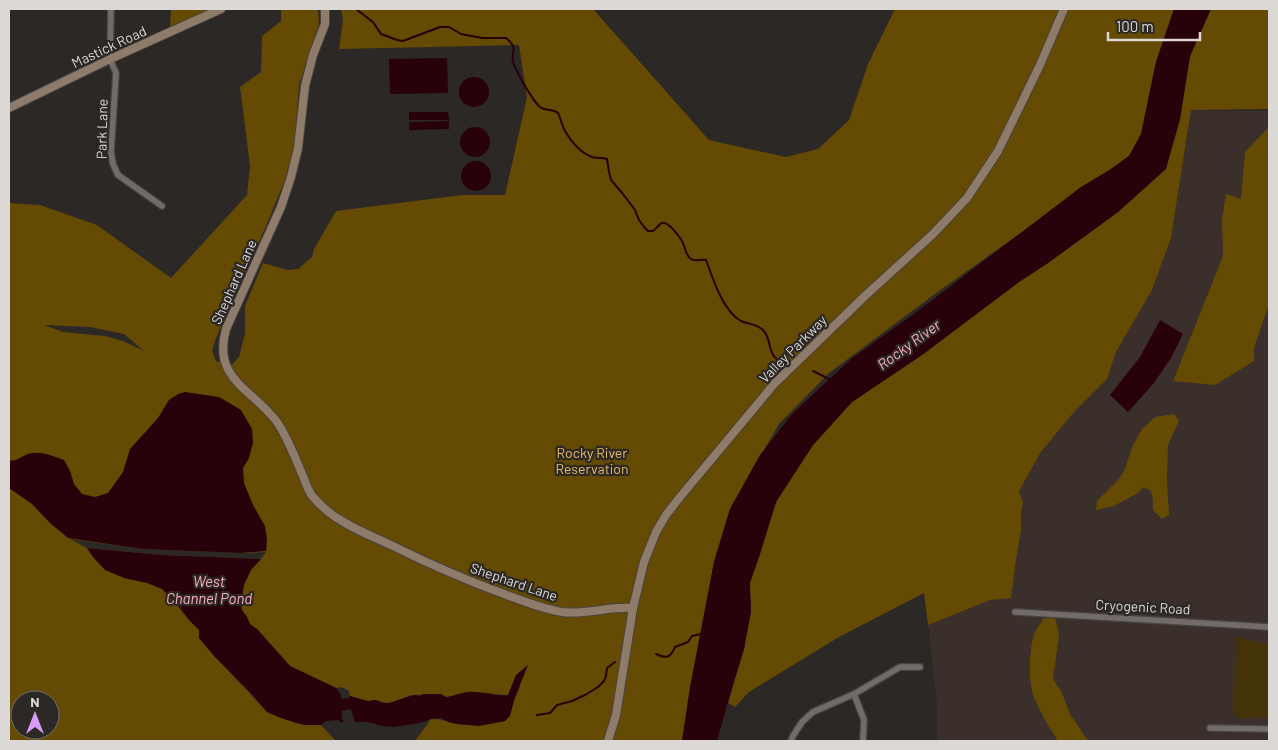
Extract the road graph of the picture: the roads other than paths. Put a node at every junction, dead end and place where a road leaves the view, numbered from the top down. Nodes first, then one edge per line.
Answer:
1 (111, 9) edge
2 (221, 9) edge
3 (325, 9) edge
4 (1064, 9) edge
5 (110, 59) junction
6 (9, 108) edge
7 (162, 206) dead end
8 (633, 608) junction
9 (1015, 612) dead end
10 (1269, 627) edge
11 (920, 667) dead end
12 (854, 694) junction
13 (1210, 728) dead end
14 (1269, 729) edge
15 (608, 741) edge
16 (791, 741) edge
17 (863, 741) edge

1 - 5 street, Park Lane
2 - 5 street, Mastick Road
3 - 8 street, Shephard Lane
4 - 8 street, Valley Parkway
5 - 6 street, Mastick Road
5 - 7 street, Park Lane
8 - 15 street, Valley Parkway
9 - 10 street, Cryogenic Road
11 - 12 street
12 - 16 street
12 - 17 street
13 - 14 street

